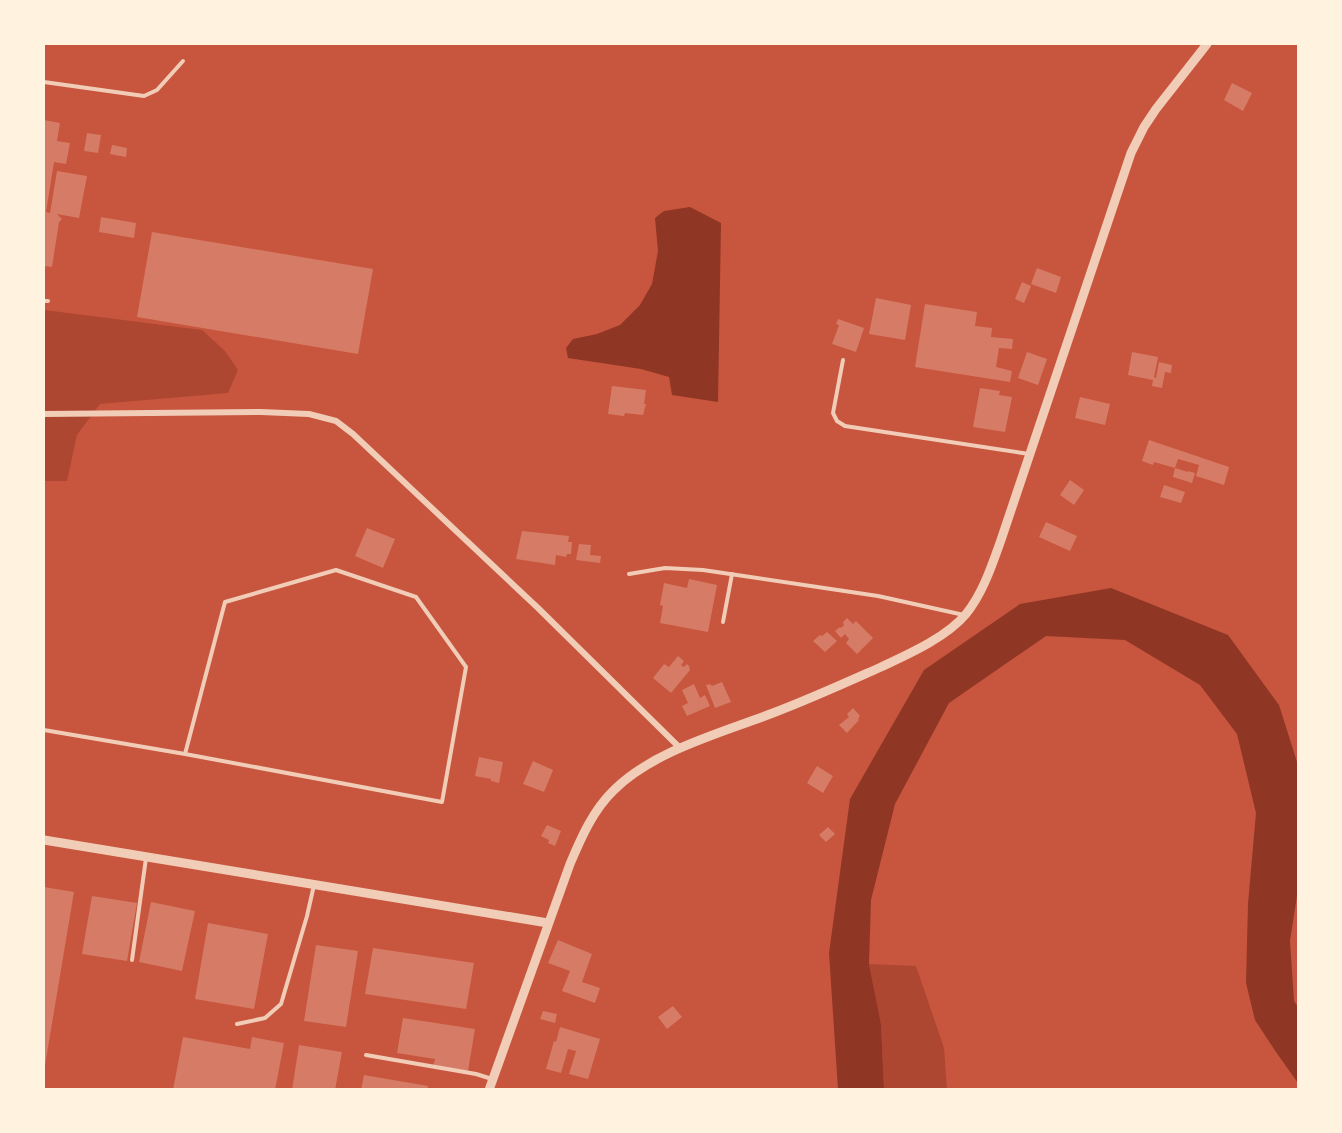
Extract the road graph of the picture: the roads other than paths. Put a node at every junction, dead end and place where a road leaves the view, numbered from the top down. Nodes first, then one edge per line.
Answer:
1 (1207, 44) edge
2 (183, 61) dead end
3 (44, 82) edge
4 (843, 360) dead end
5 (44, 414) edge
6 (1030, 454) junction
7 (629, 574) dead end
8 (732, 574) junction
9 (965, 616) junction
10 (723, 622) dead end
11 (44, 730) edge
12 (680, 748) junction
13 (185, 754) junction
14 (44, 840) edge
15 (146, 857) junction
16 (314, 885) junction
17 (548, 923) junction
18 (132, 960) dead end
19 (237, 1024) dead end
20 (366, 1055) dead end
21 (492, 1079) junction
22 (489, 1089) edge

1 - 6 street
2 - 3 lane
4 - 6 lane
5 - 12 street
6 - 9 street
7 - 8 lane
8 - 9 lane
8 - 10 lane
9 - 12 street
11 - 13 lane
12 - 17 street
13 - 13 lane
14 - 15 street
15 - 16 street
15 - 18 lane
16 - 17 street
16 - 19 lane
17 - 21 street
20 - 21 lane
21 - 22 street

